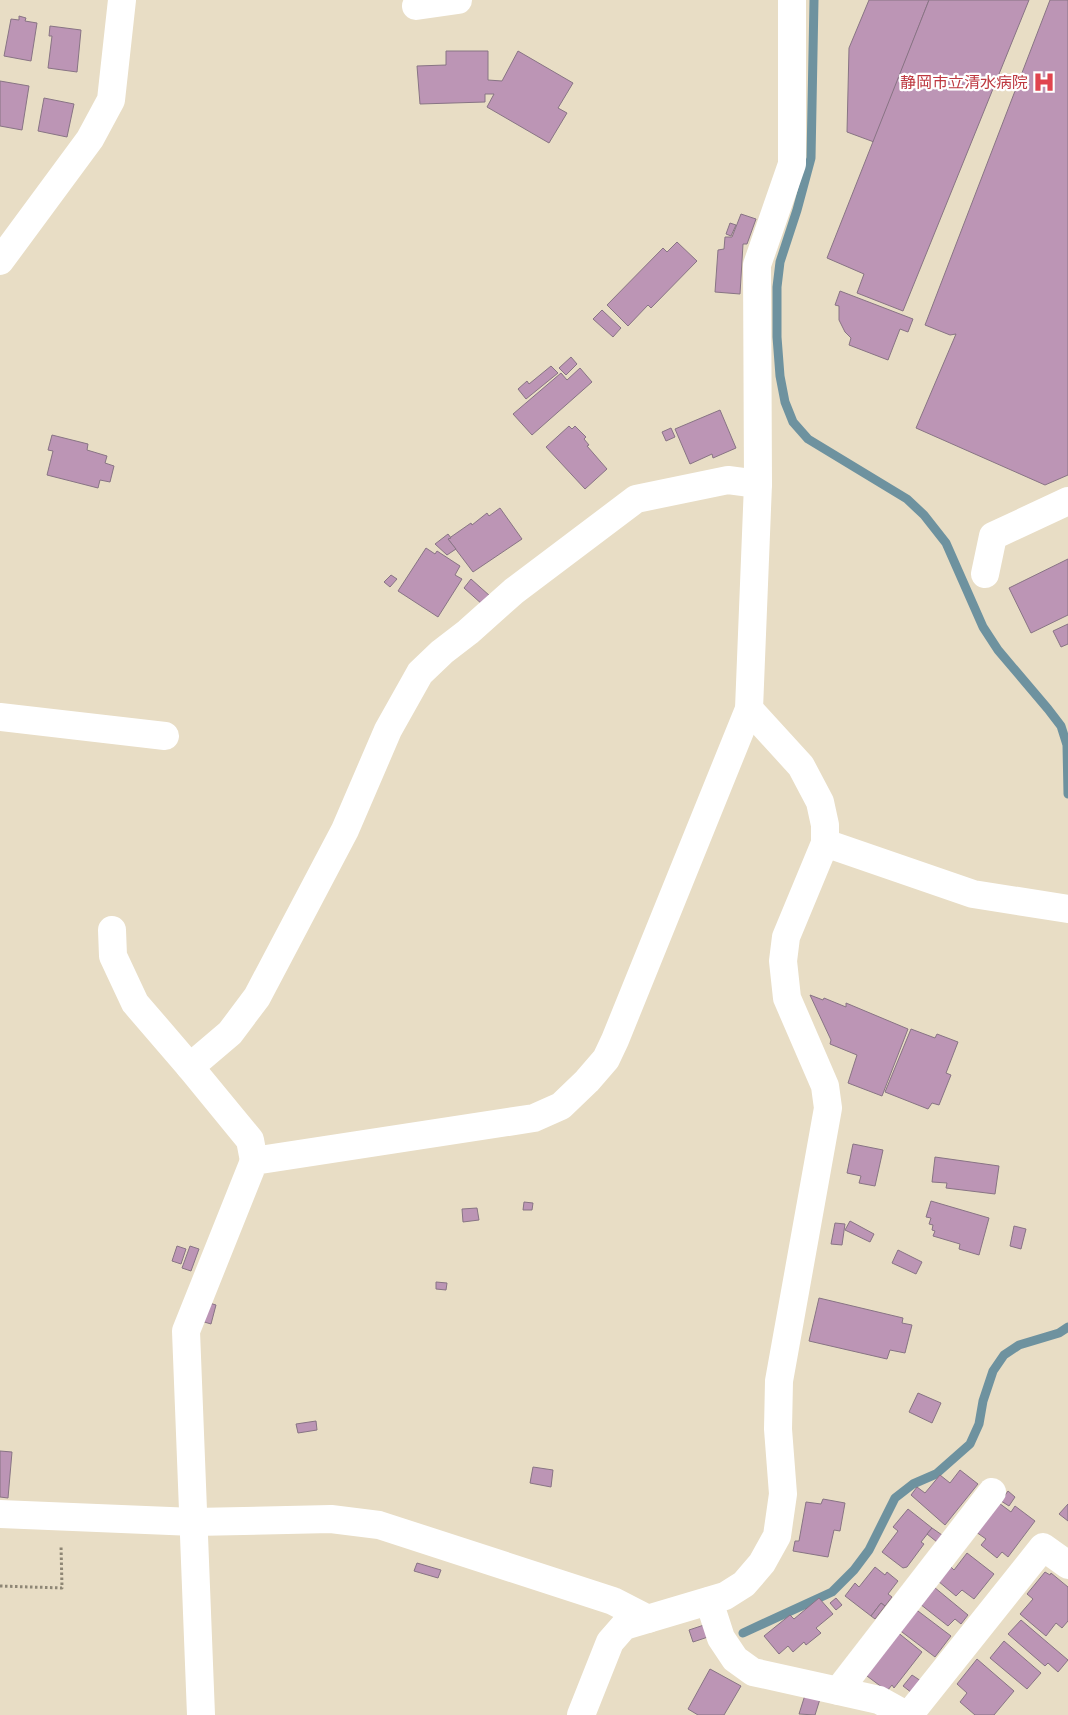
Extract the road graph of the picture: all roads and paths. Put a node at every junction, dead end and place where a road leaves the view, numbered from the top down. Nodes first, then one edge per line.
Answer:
1 (122, 0) edge
2 (458, 0) edge
3 (792, 0) edge
4 (416, 6) dead end
5 (0, 261) edge
6 (758, 484) junction
7 (1068, 500) edge
8 (985, 574) dead end
9 (749, 709) junction
10 (0, 717) edge
11 (165, 736) dead end
12 (825, 843) junction
13 (1068, 909) edge
14 (112, 930) dead end
15 (190, 1067) junction
16 (254, 1161) junction
17 (992, 1492) dead end
18 (0, 1514) edge
19 (61, 1517) junction
20 (194, 1522) junction
21 (1068, 1565) edge
22 (0, 1586) edge
23 (709, 1601) junction
24 (648, 1619) junction
25 (838, 1691) junction
26 (201, 1715) edge
27 (581, 1715) edge
28 (907, 1715) edge

1 - 5 street
2 - 4 street
3 - 6 street
6 - 9 street
6 - 15 street
7 - 8 street
9 - 12 street
9 - 16 street
10 - 11 street
12 - 13 street
12 - 23 street
14 - 15 street
15 - 16 street
16 - 20 street
17 - 25 street
18 - 19 street
19 - 20 street
19 - 22 path
20 - 24 street
20 - 26 street
21 - 28 street
23 - 24 street
23 - 25 street
24 - 27 street
25 - 28 street

